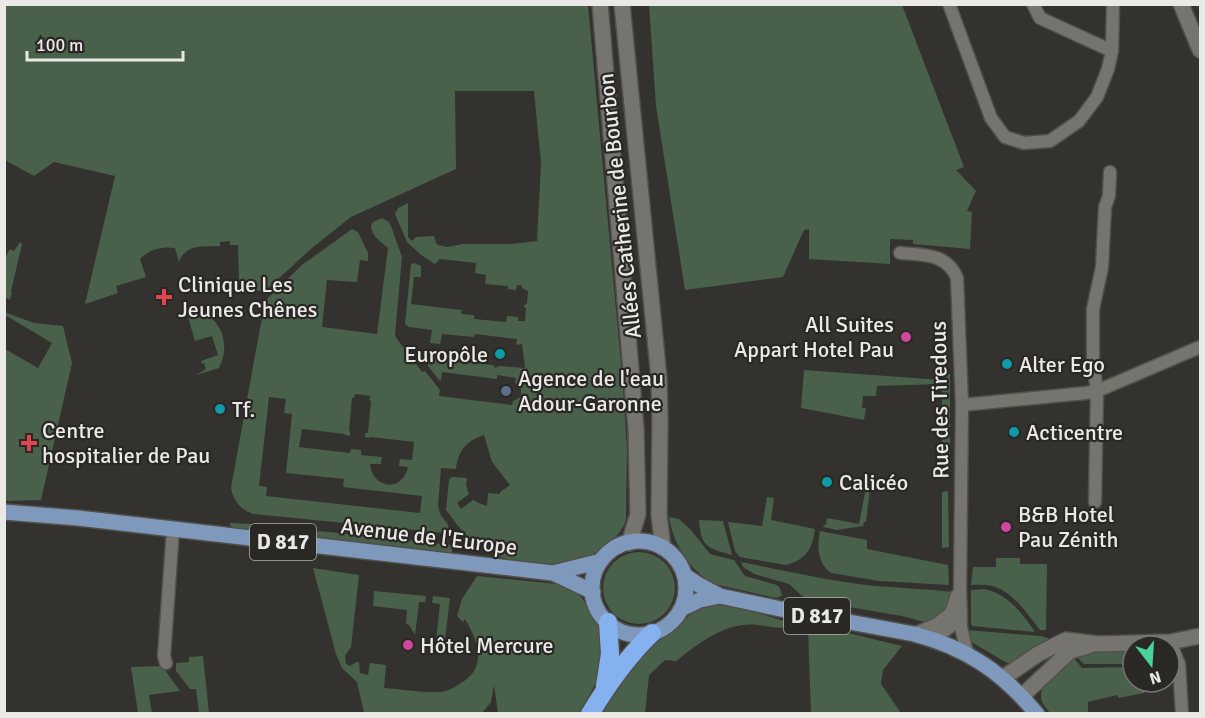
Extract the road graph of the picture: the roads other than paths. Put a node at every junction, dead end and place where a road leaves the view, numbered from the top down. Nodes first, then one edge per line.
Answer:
1 (600, 4) edge
2 (622, 4) edge
3 (949, 4) edge
4 (1033, 4) edge
5 (1113, 4) edge
6 (1181, 4) edge
7 (1199, 42) edge
8 (1112, 51) junction
9 (1110, 172) dead end
10 (900, 253) dead end
11 (1200, 347) edge
12 (1097, 391) junction
13 (962, 405) junction
14 (1095, 502) dead end
15 (7, 513) edge
16 (173, 529) junction
17 (629, 543) junction
18 (663, 548) junction
19 (601, 561) junction
20 (553, 573) junction
21 (684, 575) junction
22 (960, 588) junction
23 (593, 592) junction
24 (720, 596) junction
25 (681, 609) junction
26 (961, 610) junction
27 (608, 622) junction
28 (652, 633) junction
29 (914, 634) junction
30 (1200, 636) edge
31 (933, 639) junction
32 (1181, 640) edge
33 (1121, 643) edge
34 (1097, 644) junction
35 (967, 653) junction
36 (166, 663) dead end
37 (1003, 678) junction
38 (603, 691) junction
39 (1181, 694) edge
40 (1022, 696) junction
41 (590, 714) edge
42 (1037, 714) edge
43 (1182, 714) edge

1 - 17 main road, Allées Catherine de Bourbon
2 - 18 main road, Allées Catherine de Bourbon
3 - 8 street
4 - 8 street
5 - 8 street
6 - 7 main road
9 - 12 street
10 - 13 street, Rue des Tiredous
11 - 12 street
12 - 13 street
12 - 14 street
13 - 22 street, Rue des Tiredous
15 - 16 main road, Avenue de l'Europe / D 817
16 - 20 main road, Avenue de l'Europe / D 817
16 - 36 street
17 - 18 main road
17 - 19 main road
18 - 21 main road
19 - 20 main road, Avenue de l'Europe / D 817
19 - 23 main road
20 - 23 main road, Avenue de l'Europe / D 817
21 - 24 main road, D 817
21 - 25 main road
22 - 26 street, Rue des Tiredous
22 - 29 street, Rue des Tiredous
23 - 27 main road
24 - 25 main road, D 817
24 - 29 main road, D 817
25 - 28 main road
26 - 31 street
26 - 35 street, Rue des Tiredous
27 - 28 main road
27 - 38 highway
28 - 38 highway
29 - 31 main road, D 817
30 - 32 main road
31 - 35 main road, D 817
33 - 34 main road
34 - 37 main road
34 - 40 main road
35 - 37 main road, D 817
37 - 40 main road, D 817
38 - 41 highway
39 - 43 street
40 - 42 main road, D 817

